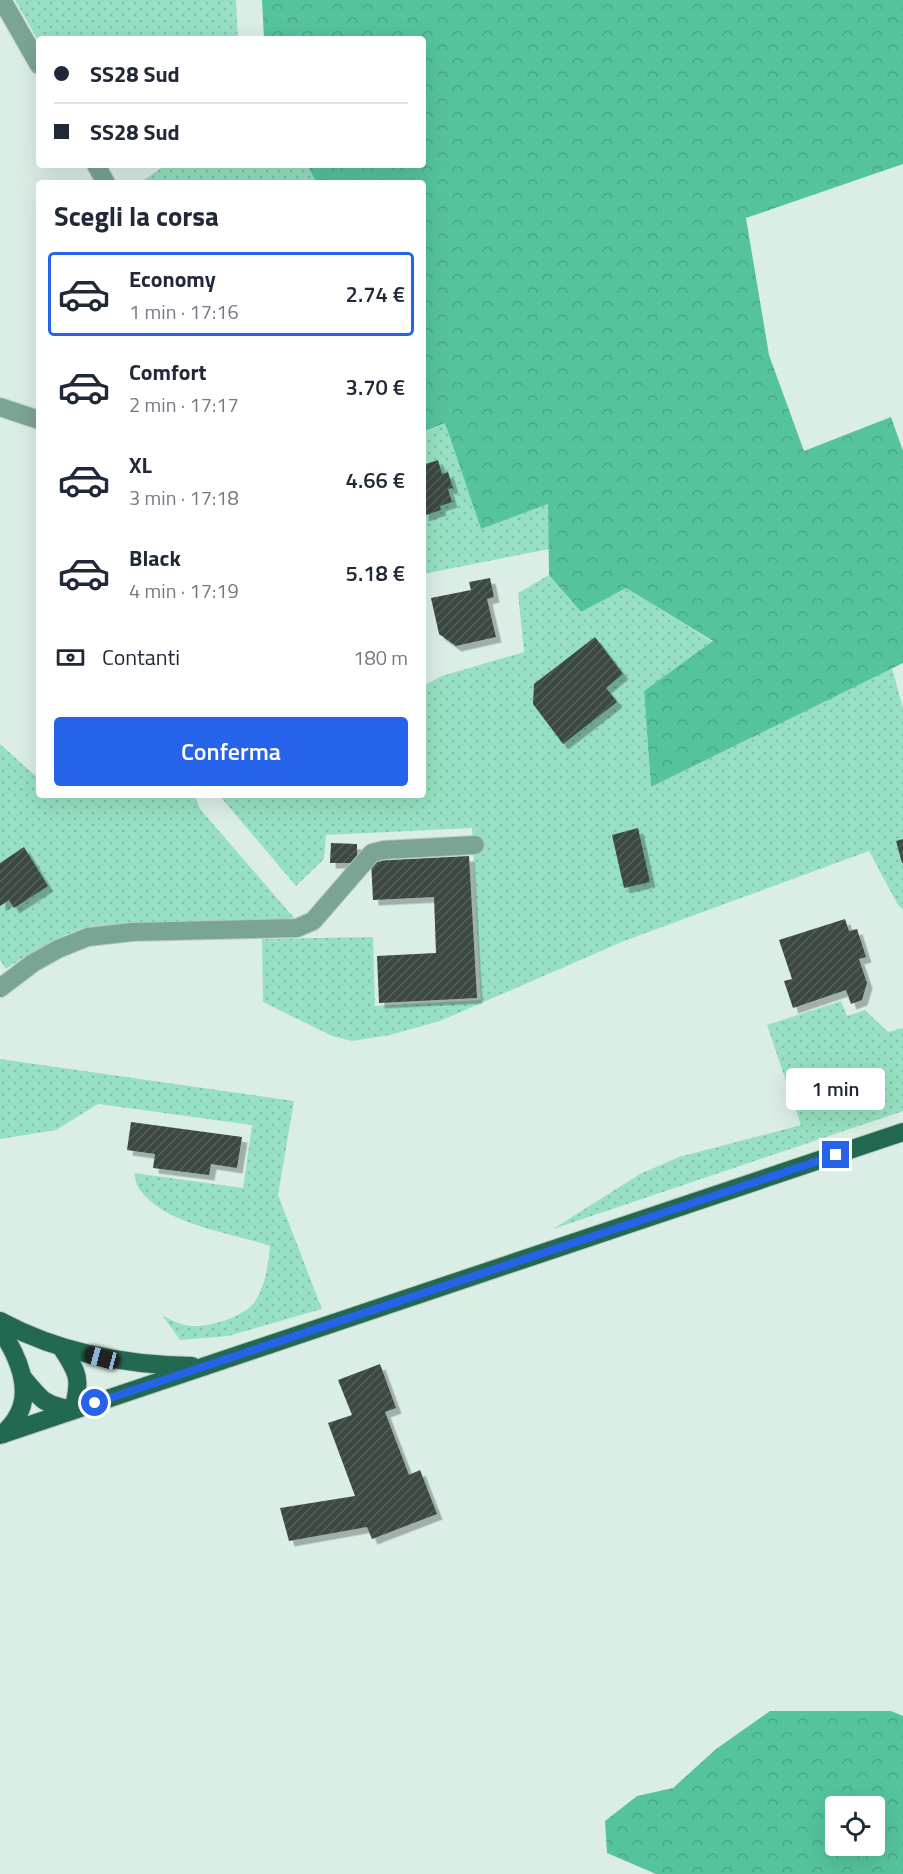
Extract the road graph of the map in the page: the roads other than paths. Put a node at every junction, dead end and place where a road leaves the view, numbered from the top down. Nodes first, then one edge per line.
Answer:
1 (2, 0) edge
2 (36, 60) edge
3 (0, 407) edge
4 (36, 419) edge
5 (475, 845) dead end
6 (0, 988) edge
7 (903, 1132) edge
8 (0, 1321) edge
9 (0, 1329) edge
10 (61, 1347) junction
11 (206, 1366) junction
12 (24, 1379) junction
13 (73, 1410) junction
14 (1, 1435) edge

1 - 2 street
3 - 4 street
5 - 6 street
7 - 11 main road
8 - 10 main road
9 - 12 main road
10 - 11 main road
10 - 13 main road
11 - 13 main road
12 - 13 main road
12 - 14 main road
13 - 14 main road

